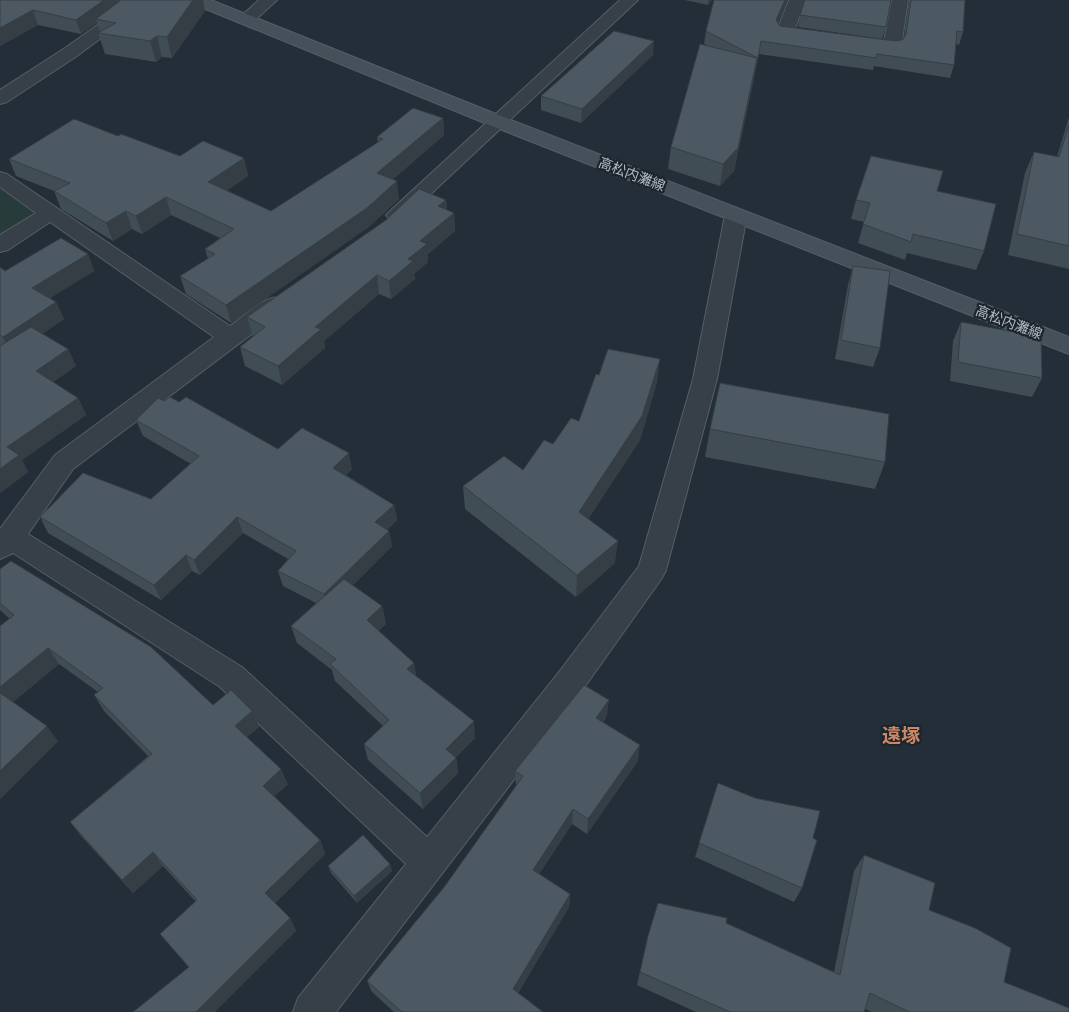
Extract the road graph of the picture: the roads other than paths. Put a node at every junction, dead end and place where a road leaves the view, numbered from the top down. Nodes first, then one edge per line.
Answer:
1 (144, 0) edge
2 (197, 0) edge
3 (270, 0) edge
4 (630, 0) edge
5 (797, 0) edge
6 (900, 0) edge
7 (246, 19) junction
8 (0, 98) edge
9 (499, 122) junction
10 (0, 178) edge
11 (50, 213) junction
12 (736, 215) junction
13 (386, 225) edge
14 (0, 245) edge
15 (292, 294) edge
16 (230, 337) junction
17 (1069, 346) edge
18 (5, 543) edge
19 (430, 863) junction
20 (312, 1012) edge

1 - 8 street
2 - 7 main road, 高松内灘線
3 - 7 street
4 - 9 street
5 - 6 street
7 - 9 main road, 高松内灘線
9 - 12 main road, 高松内灘線
9 - 13 street
10 - 11 street
11 - 14 street
11 - 16 street
12 - 17 main road, 高松内灘線
12 - 19 street
15 - 16 street
16 - 18 street
18 - 19 street
19 - 20 street

